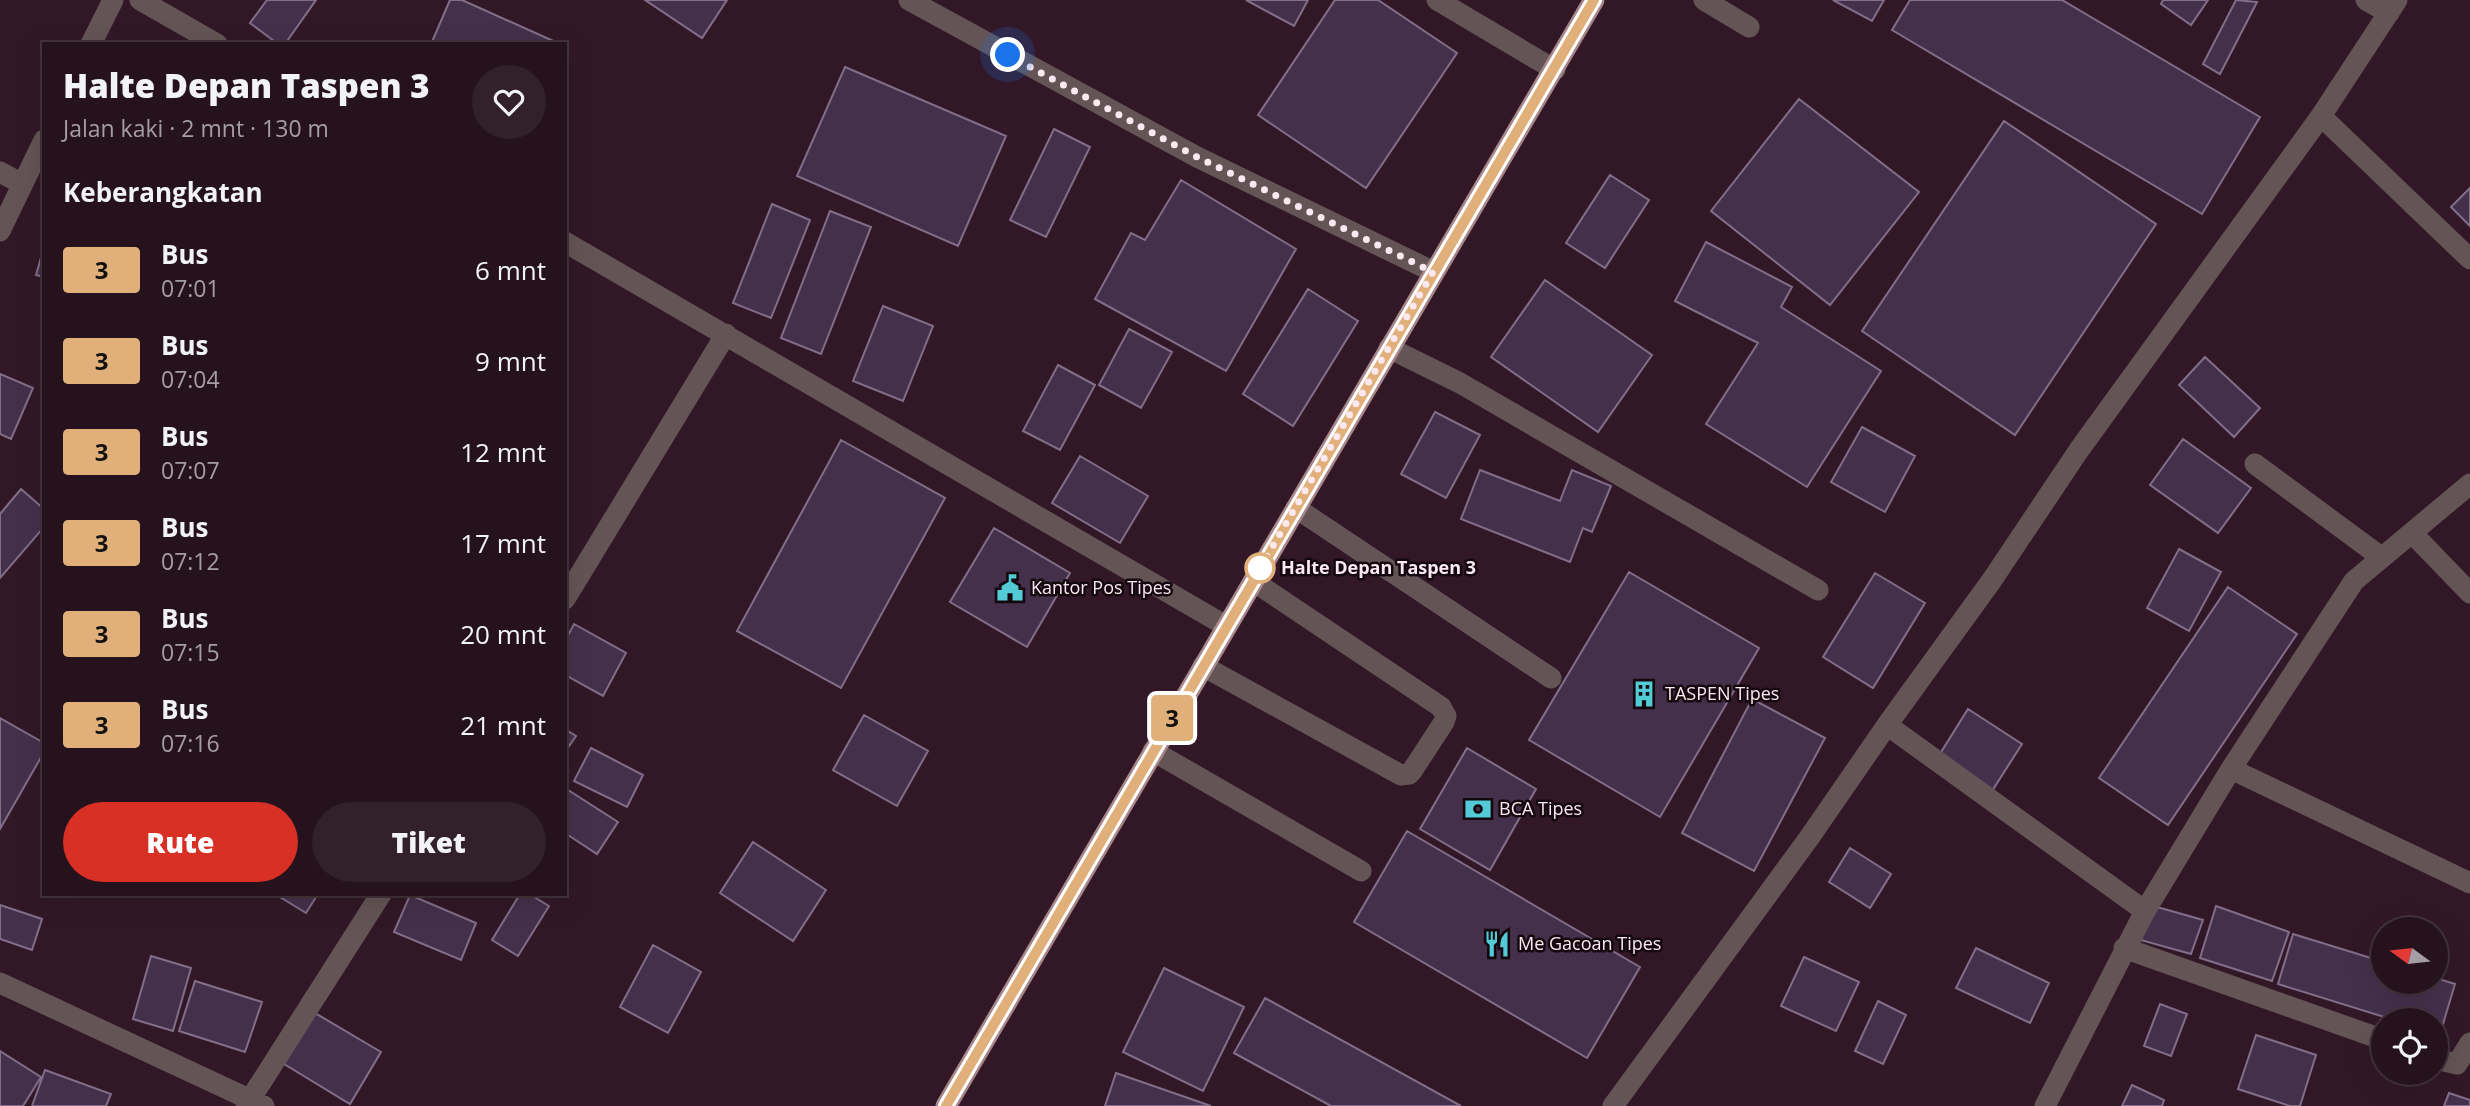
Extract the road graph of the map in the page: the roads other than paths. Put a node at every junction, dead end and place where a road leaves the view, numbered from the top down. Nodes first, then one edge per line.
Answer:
1 (113, 0) edge
2 (140, 0) edge
3 (909, 0) edge
4 (1437, 0) edge
5 (1594, 0) edge
6 (1704, 0) edge
7 (2365, 0) edge
8 (2393, 6) edge
9 (1749, 27) dead end
10 (92, 42) edge
11 (213, 42) edge
12 (1555, 70) junction
13 (2321, 116) junction
14 (42, 144) edge
15 (0, 172) edge
16 (22, 184) junction
17 (0, 231) edge
18 (567, 243) edge
19 (2470, 259) edge
20 (1433, 272) junction
21 (726, 334) junction
22 (1389, 348) junction
23 (2255, 464) dead end
24 (2470, 484) edge
25 (1296, 508) junction
26 (2412, 533) junction
27 (2381, 557) junction
28 (1253, 581) junction
29 (1818, 590) dead end
30 (2470, 593) edge
31 (567, 596) edge
32 (1226, 626) junction
33 (1203, 666) junction
34 (1551, 678) dead end
35 (1887, 725) junction
36 (1153, 751) junction
37 (2231, 769) junction
38 (1361, 872) dead end
39 (2470, 883) edge
40 (379, 896) edge
41 (2145, 911) junction
42 (2124, 948) junction
43 (0, 983) edge
44 (2371, 1035) edge
45 (2470, 1043) edge
46 (2448, 1062) edge
47 (253, 1104) edge
48 (946, 1106) edge
49 (1614, 1106) edge
50 (2045, 1106) edge

1 - 10 street
2 - 11 street
3 - 20 street
4 - 12 street
5 - 12 main road
6 - 9 street
7 - 8 street
8 - 13 street
12 - 20 main road
13 - 19 street
13 - 35 street
14 - 16 street
15 - 16 street
16 - 17 street
18 - 21 street
20 - 22 main road
21 - 31 street
21 - 32 street
22 - 25 main road
22 - 29 street
23 - 27 street
24 - 26 street
25 - 28 main road
25 - 34 street
26 - 27 street
26 - 30 street
27 - 37 street
28 - 32 main road
28 - 33 street
32 - 33 main road
33 - 36 main road
35 - 41 street
35 - 49 street
36 - 38 street
36 - 48 main road
37 - 39 street
37 - 41 street
40 - 47 street
41 - 42 street
42 - 44 street
42 - 50 street
43 - 47 street
45 - 46 street

